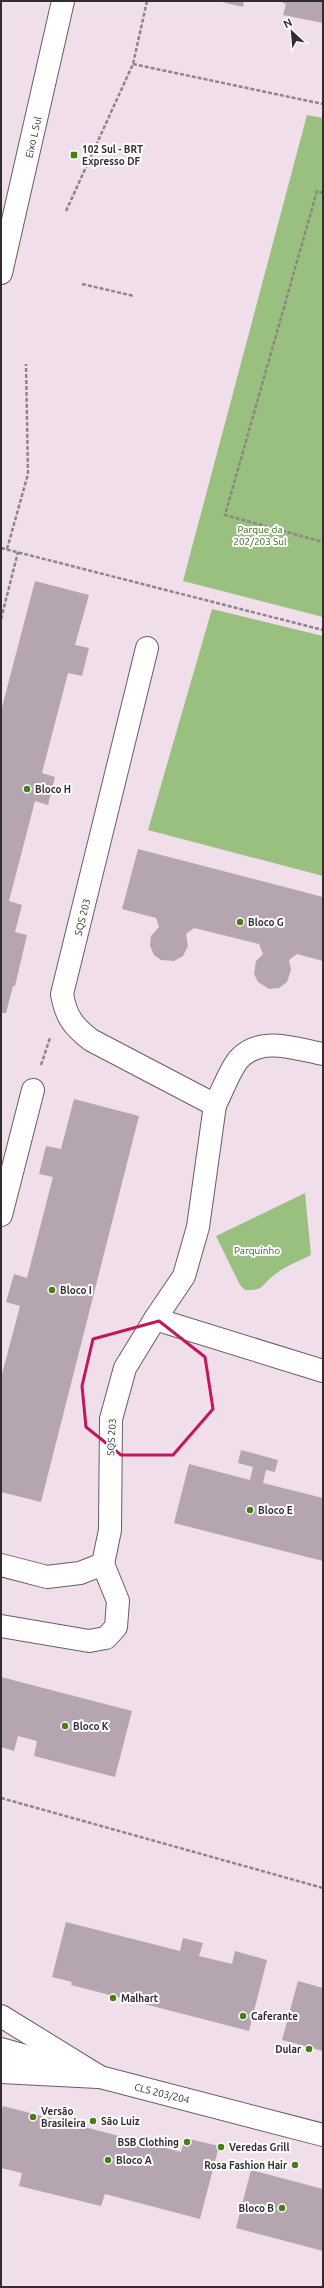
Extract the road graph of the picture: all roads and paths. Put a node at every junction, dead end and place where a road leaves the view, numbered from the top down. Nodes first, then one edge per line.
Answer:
1 (63, 1) edge
2 (147, 1) edge
3 (133, 64) junction
4 (323, 104) edge
5 (323, 193) edge
6 (66, 211) dead end
7 (1, 273) edge
8 (82, 284) dead end
9 (134, 296) dead end
10 (26, 364) dead end
11 (323, 542) edge
12 (1, 548) edge
13 (7, 549) junction
14 (18, 552) junction
15 (1, 619) edge
16 (323, 630) edge
17 (147, 648) dead end
18 (65, 1012) junction
19 (323, 1054) edge
20 (33, 1090) joint
21 (215, 1105) junction
22 (1, 1215) edge
23 (155, 1319) junction
24 (323, 1371) edge
25 (103, 1564) junction
26 (1, 1565) edge
27 (1, 1626) edge
28 (1, 1798) edge
29 (323, 1888) edge
30 (1, 2016) edge
31 (1, 2049) edge
32 (1, 2072) edge
33 (100, 2077) junction
34 (323, 2135) edge

1 - 7 street, Eixo L Sul
2 - 3 path
3 - 4 path
3 - 6 path
5 - 11 path
8 - 9 path
10 - 13 path
12 - 13 path
13 - 14 path
14 - 15 path
14 - 16 path
17 - 18 street, SQS 203
18 - 20 path
18 - 21 street, SQS 203
19 - 21 street, SQS 203
20 - 22 street
21 - 23 street, SQS 203
23 - 24 street
23 - 25 street, SQS 203
25 - 26 street
25 - 27 street
28 - 29 path
30 - 33 street
31 - 33 street, CLS 203/204
32 - 33 street
33 - 34 street, CLS 203/204

